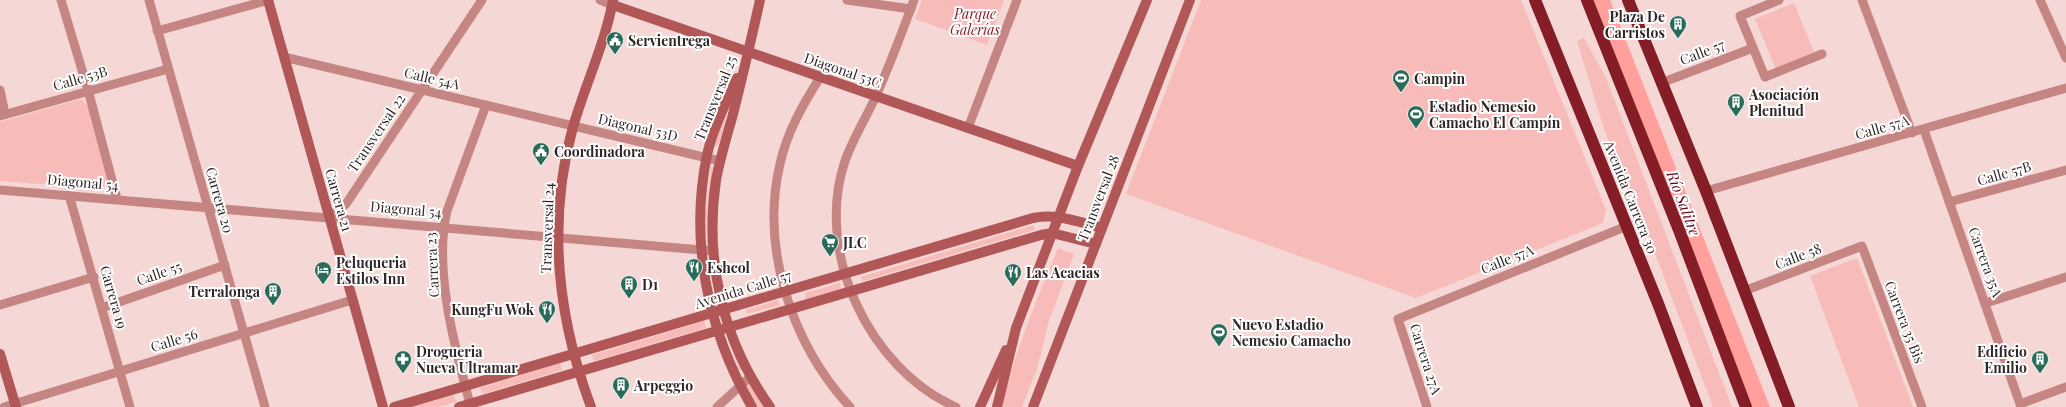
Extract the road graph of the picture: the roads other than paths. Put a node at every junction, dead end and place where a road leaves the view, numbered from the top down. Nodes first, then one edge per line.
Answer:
1 (61, 0) edge
2 (149, 0) edge
3 (268, 0) edge
4 (482, 0) edge
5 (600, 0) edge
6 (760, 0) edge
7 (847, 0) edge
8 (1018, 0) edge
9 (1147, 0) edge
10 (1190, 0) edge
11 (1535, 0) edge
12 (1587, 0) edge
13 (1628, 0) edge
14 (1779, 0) edge
15 (1862, 0) edge
16 (2040, 0) edge
17 (613, 2) edge
18 (912, 4) edge
19 (157, 31) junction
20 (1753, 48) junction
21 (748, 53) junction
22 (1822, 54) dead end
23 (284, 57) junction
24 (2066, 58) edge
25 (168, 69) junction
26 (821, 76) junction
27 (1661, 83) junction
28 (2066, 88) edge
29 (0, 90) edge
30 (88, 90) junction
31 (422, 90) junction
32 (876, 96) junction
33 (486, 105) junction
34 (2, 115) edge
35 (573, 127) junction
36 (968, 128) junction
37 (1924, 130) junction
38 (1912, 133) junction
39 (707, 158) junction
40 (720, 161) junction
41 (1078, 166) junction
42 (2066, 170) edge
43 (0, 190) edge
44 (1706, 191) junction
45 (69, 195) junction
46 (117, 199) junction
47 (1949, 202) junction
48 (207, 207) junction
49 (1059, 217) junction
50 (329, 218) junction
51 (444, 226) junction
52 (1627, 226) junction
53 (1102, 228) junction
54 (1052, 233) junction
55 (558, 239) junction
56 (1096, 244) junction
57 (1862, 246) joint
58 (702, 250) junction
59 (714, 251) junction
60 (225, 266) junction
61 (846, 273) junction
62 (94, 277) junction
63 (2066, 277) edge
64 (852, 291) junction
65 (785, 292) junction
66 (1744, 292) junction
67 (352, 300) junction
68 (1986, 303) junction
69 (0, 305) edge
70 (102, 308) junction
71 (791, 309) junction
72 (723, 310) junction
73 (712, 313) junction
74 (1398, 319) joint
75 (729, 328) junction
76 (1016, 328) junction
77 (717, 331) junction
78 (244, 333) junction
79 (0, 354) edge
80 (573, 355) junction
81 (120, 371) junction
82 (578, 372) junction
83 (750, 376) junction
84 (465, 386) junction
85 (740, 386) junction
86 (2066, 387) edge
87 (470, 404) junction
88 (16, 405) edge
89 (4, 407) edge
90 (130, 407) edge
91 (265, 407) edge
92 (383, 407) edge
93 (394, 407) edge
94 (459, 407) edge
95 (591, 407) edge
96 (717, 407) edge
97 (752, 407) edge
98 (770, 407) edge
99 (850, 407) edge
100 (956, 407) edge
101 (980, 407) edge
102 (997, 407) edge
103 (1033, 407) edge
104 (1427, 407) edge
105 (1697, 407) edge
106 (1746, 407) edge
107 (1789, 407) edge
108 (1922, 407) edge

1 - 30 street
2 - 19 street, Carrera 20
3 - 19 street
3 - 23 main road, Carrera 21
4 - 31 street, Transversal 22
5 - 17 street, Diagonal 53C
6 - 21 main road, Transversal 25
7 - 18 street
8 - 36 street
9 - 41 main road
10 - 53 main road, Transversal 28
11 - 52 highway, Avenida Carrera 30
12 - 106 highway
13 - 27 highway
14 - 20 street
15 - 38 street
16 - 24 street
17 - 21 main road, Diagonal 53C
17 - 35 main road, Transversal 24
18 - 32 street
19 - 25 street, Carrera 20
20 - 22 street
20 - 27 street, Calle 57
21 - 26 main road, Diagonal 53C
21 - 39 main road, Transversal 25
21 - 40 main road, Transversal 25
23 - 31 street, Calle 54A
23 - 50 main road, Carrera 21
25 - 30 street, Calle 53B
25 - 48 street, Carrera 20
26 - 32 main road, Diagonal 53C
26 - 65 street
27 - 44 highway
28 - 37 street, Calle 57A
29 - 34 street
30 - 34 street, Calle 53B
30 - 46 street
31 - 33 street, Calle 54A
31 - 50 street, Transversal 22
32 - 36 main road, Diagonal 53C
32 - 61 street
33 - 35 street, Calle 54A
33 - 51 street, Carrera 23
35 - 39 street, Diagonal 53D
35 - 55 main road, Transversal 24
36 - 41 main road, Diagonal 53C
37 - 38 street, Calle 57A
37 - 47 street, Carrera 35A
38 - 44 street, Calle 57A
39 - 40 street, Diagonal 53D
39 - 58 main road, Transversal 25
40 - 59 main road, Transversal 25
41 - 49 main road
42 - 47 street, Calle 57B
43 - 45 street, Diagonal 54
44 - 66 highway
45 - 46 street, Diagonal 54
45 - 62 street, Carrera 19
46 - 48 street, Diagonal 54
47 - 68 street, Carrera 35A
48 - 50 street, Diagonal 54
48 - 60 street, Carrera 20
49 - 53 main road, Avenida Calle 57
49 - 54 main road
49 - 61 main road, Avenida Calle 57
50 - 51 street, Diagonal 54
50 - 67 main road, Carrera 21
51 - 55 street, Diagonal 54
51 - 84 street, Carrera 23
52 - 74 street, Calle 57A
52 - 105 highway, Avenida Carrera 30
53 - 56 main road, Transversal 28
54 - 56 main road
54 - 64 main road
54 - 76 main road
55 - 58 street, Diagonal 54
55 - 80 main road, Transversal 24
56 - 103 main road, Transversal 28
57 - 66 street, Calle 58
57 - 108 street, Carrera 35 Bis
58 - 59 street, Diagonal 54
58 - 73 main road, Transversal 25
59 - 72 main road, Transversal 25
60 - 70 street, Calle 55
60 - 78 street, Carrera 20
61 - 64 street
61 - 65 main road, Avenida Calle 57
62 - 69 street
62 - 70 street, Carrera 19
63 - 68 street
64 - 71 main road
64 - 100 street
65 - 71 street
65 - 72 main road, Avenida Calle 57
66 - 107 highway
67 - 78 street, Calle 56
67 - 92 main road, Carrera 21
68 - 86 street, Carrera 35A
70 - 81 street, Carrera 19
71 - 75 main road
71 - 99 street
72 - 73 main road, Avenida Calle 57
72 - 75 main road, Transversal 25
73 - 77 main road, Transversal 25
73 - 80 main road, Avenida Calle 57
74 - 104 street, Carrera 27A
75 - 77 main road
75 - 83 main road, Transversal 25
76 - 101 main road
76 - 102 main road
77 - 82 main road
77 - 85 main road, Transversal 25
78 - 81 street, Calle 56
78 - 91 street, Carrera 20
79 - 88 main road
80 - 82 main road, Transversal 24
80 - 84 main road, Avenida Calle 57
81 - 88 street, Calle 56
81 - 90 street, Carrera 19
82 - 87 main road
82 - 95 main road, Transversal 24
83 - 85 street
83 - 98 main road, Transversal 25
84 - 87 street, Carrera 23
84 - 93 main road, Avenida Calle 57
85 - 96 street
85 - 97 main road, Transversal 25
87 - 94 main road
88 - 89 street, Calle 56

